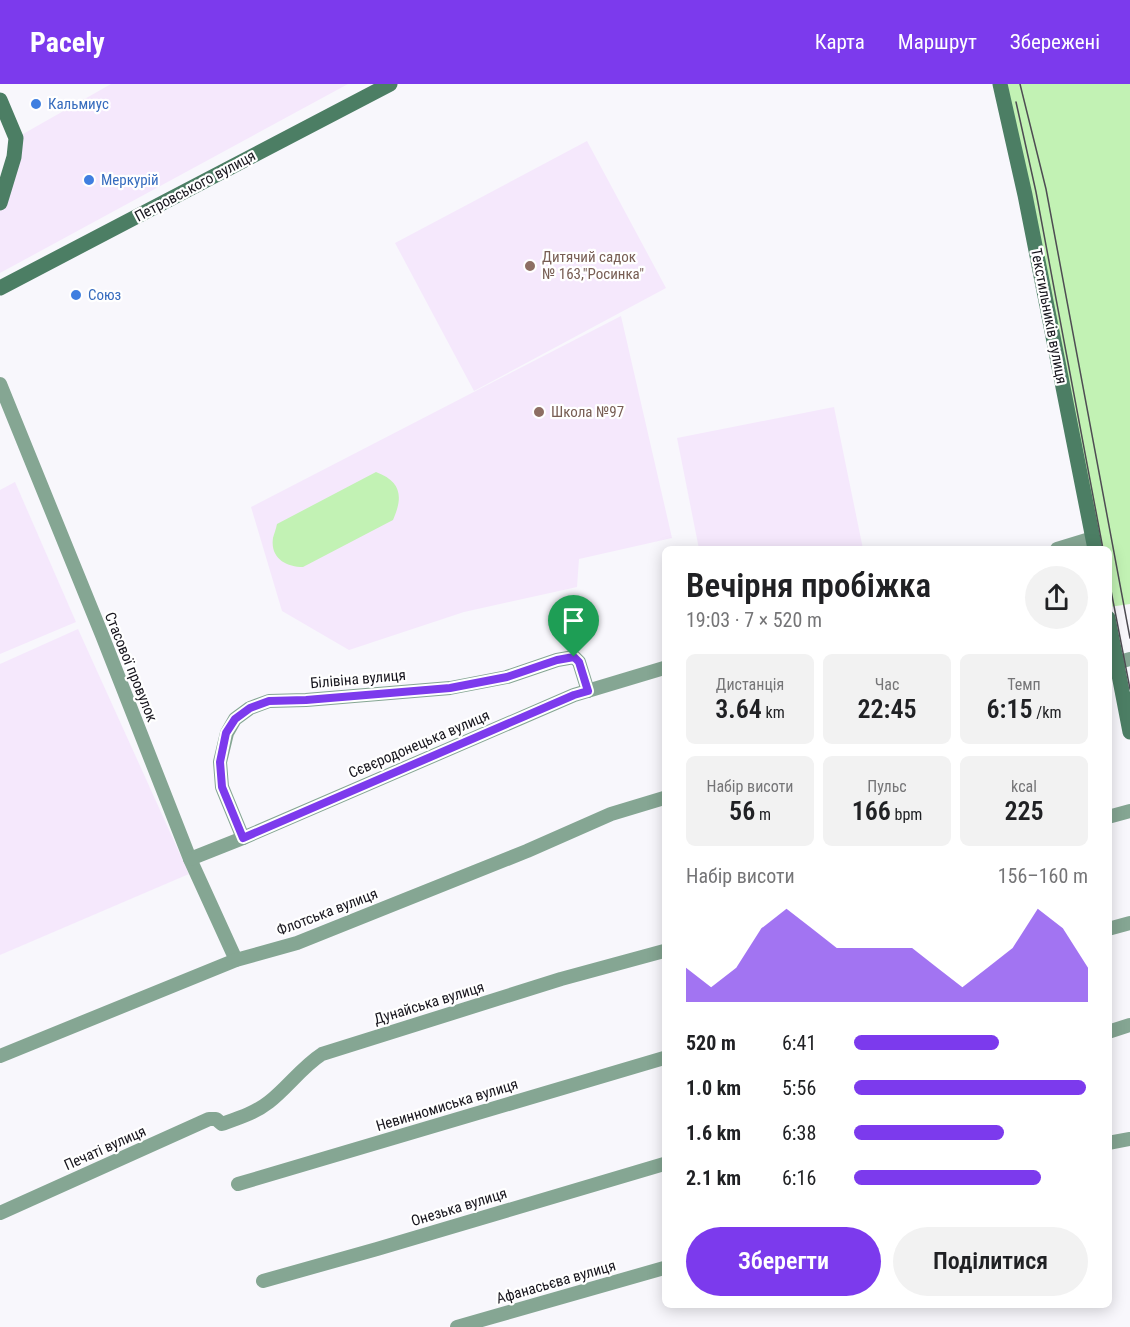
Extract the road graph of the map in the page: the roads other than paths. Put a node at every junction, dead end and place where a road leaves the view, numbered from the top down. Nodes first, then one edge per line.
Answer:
1 (390, 84) edge
2 (1000, 84) edge
3 (0, 100) edge
4 (0, 203) edge
5 (0, 288) edge
6 (0, 384) edge
7 (1094, 543) edge
8 (1076, 546) edge
9 (1112, 636) edge
10 (1118, 662) edge
11 (662, 669) edge
12 (588, 691) junction
13 (1130, 732) edge
14 (662, 799) edge
15 (1130, 811) edge
16 (1112, 816) edge
17 (243, 838) junction
18 (190, 859) junction
19 (1130, 923) edge
20 (1112, 928) edge
21 (662, 952) edge
22 (236, 960) junction
23 (1130, 1025) edge
24 (1112, 1031) edge
25 (0, 1056) edge
26 (662, 1059) edge
27 (222, 1124) joint
28 (1130, 1139) edge
29 (1112, 1142) edge
30 (662, 1165) edge
31 (238, 1184) dead end
32 (0, 1213) edge
33 (662, 1269) edge
34 (263, 1281) dead end
35 (456, 1327) edge

1 - 5 street, Петровського вулиця
2 - 7 street, Текстильників вулиця
3 - 4 street
6 - 18 street, Стасової провулок
7 - 8 street
9 - 10 street
10 - 13 street
11 - 12 street, Сєвєродонецька вулиця
12 - 17 street, Сєвєродонецька вулиця
12 - 17 street, Білівіна вулиця
14 - 22 street, Флотська вулиця
15 - 16 street
17 - 18 street, Сєвєродонецька вулиця
18 - 22 street, Стасової провулок
19 - 20 street
21 - 27 street, Дунайська вулиця
22 - 25 street, Флотська вулиця
23 - 24 street
26 - 31 street, Невинномиська вулиця
27 - 32 street, Печаті вулиця
28 - 29 street
30 - 34 street, Онезька вулиця
33 - 35 street, Афанасьєва вулиця

